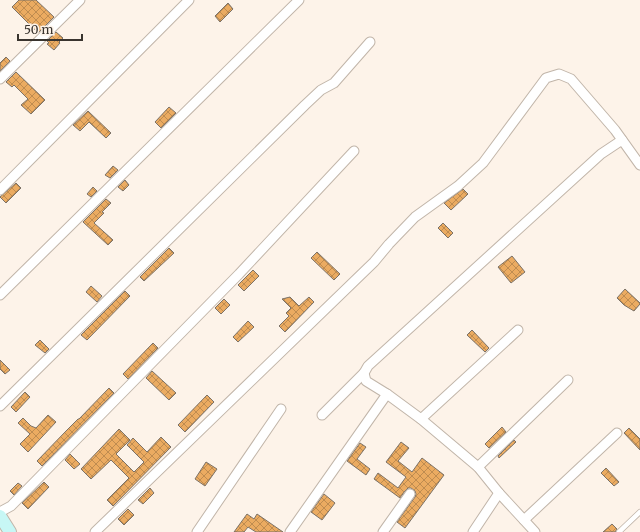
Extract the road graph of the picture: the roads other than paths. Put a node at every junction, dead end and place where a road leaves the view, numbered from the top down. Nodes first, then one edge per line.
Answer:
1 (80, 0) edge
2 (189, 0) edge
3 (299, 0) edge
4 (370, 42) dead end
5 (0, 79) edge
6 (622, 140) junction
7 (354, 151) dead end
8 (640, 165) edge
9 (0, 190) edge
10 (0, 295) edge
11 (518, 330) dead end
12 (364, 373) junction
13 (568, 380) dead end
14 (387, 394) junction
15 (0, 406) edge
16 (281, 409) dead end
17 (322, 415) dead end
18 (421, 420) junction
19 (617, 433) dead end
20 (478, 467) junction
21 (499, 493) junction
22 (410, 494) dead end
23 (0, 512) edge
24 (640, 512) edge
25 (0, 516) edge
26 (524, 520) junction
27 (10, 532) edge
28 (95, 532) edge
29 (197, 532) edge
30 (290, 532) edge
31 (383, 532) edge
32 (473, 532) edge
33 (535, 532) edge
34 (619, 532) edge

1 - 5 street
2 - 9 street
3 - 10 street
4 - 15 street
6 - 8 street
6 - 12 street
6 - 28 street
7 - 23 street
11 - 18 street
12 - 14 street
12 - 17 street
13 - 20 street
14 - 18 street
14 - 30 street
16 - 29 street
18 - 20 street
19 - 26 street
20 - 21 street
21 - 26 street
21 - 32 street
22 - 31 street
24 - 34 lane
25 - 27 street
26 - 33 street

